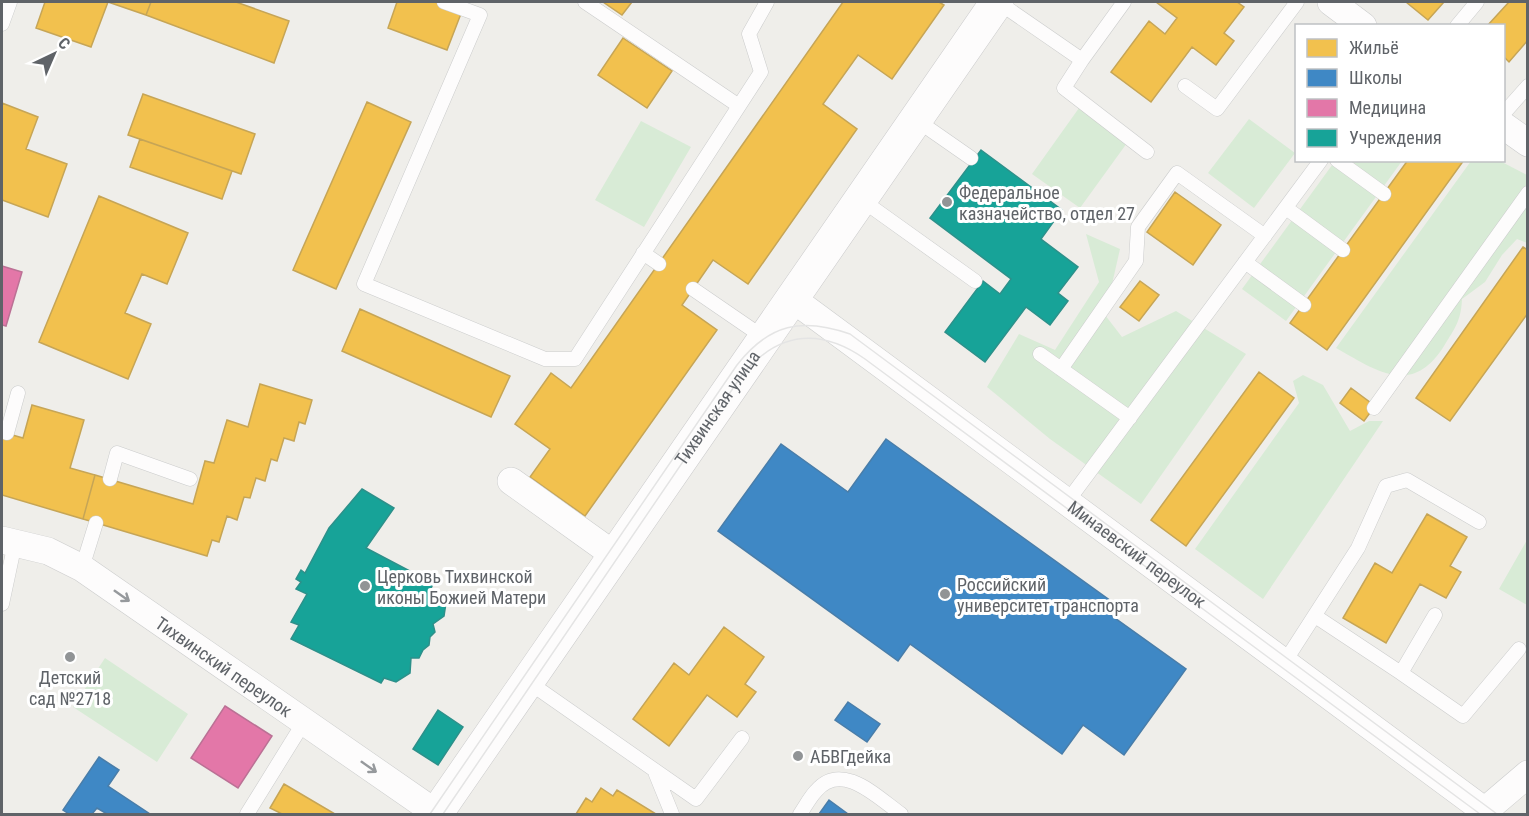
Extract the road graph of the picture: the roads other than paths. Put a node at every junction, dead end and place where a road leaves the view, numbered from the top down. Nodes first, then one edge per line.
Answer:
1 (10, 2) edge
2 (444, 2) edge
3 (585, 2) edge
4 (768, 2) edge
5 (995, 2) edge
6 (1124, 2) edge
7 (1297, 2) edge
8 (1331, 2) edge
9 (1478, 2) edge
10 (2, 24) edge
11 (1360, 24) edge
12 (1458, 24) edge
13 (1082, 60) junction
14 (1185, 86) dead end
15 (1527, 86) edge
16 (739, 106) junction
17 (1505, 110) edge
18 (915, 118) junction
19 (1505, 127) edge
20 (1527, 143) edge
21 (1147, 152) dead end
22 (971, 158) dead end
23 (1320, 162) edge
24 (1340, 162) edge
25 (1527, 193) edge
26 (1384, 194) dead end
27 (859, 198) junction
28 (1286, 208) junction
29 (1265, 236) junction
30 (1344, 250) dead end
31 (644, 253) junction
32 (1245, 262) junction
33 (659, 264) dead end
34 (975, 281) dead end
35 (693, 289) dead end
36 (790, 297) junction
37 (1304, 305) dead end
38 (763, 337) junction
39 (1040, 354) dead end
40 (1061, 369) junction
41 (18, 393) dead end
42 (1374, 408) dead end
43 (1130, 418) junction
44 (6, 433) dead end
45 (190, 478) dead end
46 (110, 479) dead end
47 (511, 481) dead end
48 (1067, 502) junction
49 (1479, 522) dead end
50 (96, 523) dead end
51 (8, 541) edge
52 (613, 554) junction
53 (82, 568) junction
54 (2, 604) edge
55 (1435, 615) dead end
56 (1315, 616) junction
57 (1519, 649) dead end
58 (1284, 663) junction
59 (1401, 673) junction
60 (526, 681) junction
61 (304, 722) junction
62 (742, 738) dead end
63 (656, 772) junction
64 (1527, 774) edge
65 (247, 814) edge
66 (436, 814) edge
67 (672, 814) edge
68 (800, 814) edge
69 (901, 814) edge
70 (1485, 814) edge

1 - 10 lane
2 - 31 lane
3 - 16 lane
4 - 16 lane
5 - 13 lane
5 - 18 street, Тихвинская улица
6 - 13 lane
7 - 14 lane
8 - 11 street
9 - 12 lane
13 - 21 lane
15 - 17 lane
16 - 31 lane
18 - 22 lane
18 - 27 street, Тихвинская улица
19 - 20 street
23 - 28 lane
24 - 26 lane
25 - 42 lane
27 - 34 lane
27 - 36 street, Тихвинская улица
28 - 29 lane
28 - 30 lane
29 - 32 lane
29 - 40 lane
31 - 33 lane
32 - 37 lane
32 - 43 lane
35 - 38 lane
36 - 38 street, Тихвинская улица
36 - 48 street, Минаевский переулок
38 - 52 street, Тихвинская улица
39 - 40 lane
40 - 43 lane
41 - 44 lane
43 - 48 lane
45 - 46 lane
47 - 52 street
48 - 58 street, Минаевский переулок
49 - 56 lane
50 - 53 lane
51 - 53 street, Тихвинский переулок
51 - 54 lane
52 - 60 street, Тихвинская улица
53 -> 61 street, Тихвинский переулок
55 - 59 lane
56 - 58 lane
56 - 59 lane
57 - 59 lane
58 - 70 street, Минаевский переулок
60 - 63 lane
60 - 66 street, Тихвинская улица
61 - 65 lane
61 -> 66 street, Тихвинский переулок
62 - 63 lane
63 - 67 lane
64 - 70 street
68 - 69 lane

